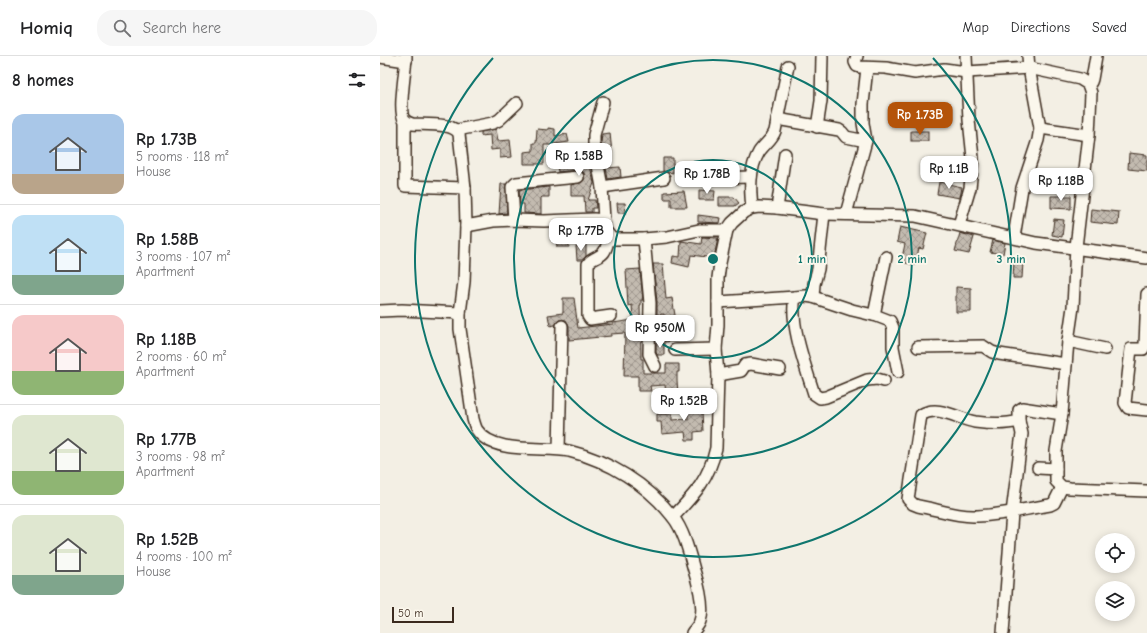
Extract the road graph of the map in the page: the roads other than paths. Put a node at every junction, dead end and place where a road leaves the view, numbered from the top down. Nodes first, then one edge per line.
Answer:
1 (380, 56) edge
2 (822, 56) edge
3 (857, 56) edge
4 (966, 56) edge
5 (1028, 56) edge
6 (1096, 56) edge
7 (406, 58) edge
8 (788, 66) dead end
9 (867, 68) junction
10 (1029, 68) junction
11 (967, 72) junction
12 (1088, 84) junction
13 (603, 102) dead end
14 (517, 103) dead end
15 (777, 119) junction
16 (405, 121) junction
17 (817, 127) junction
18 (1040, 128) junction
19 (457, 130) junction
20 (1089, 135) junction
21 (866, 141) junction
22 (785, 154) dead end
23 (578, 177) dead end
24 (751, 177) junction
25 (664, 178) dead end
26 (711, 178) dead end
27 (602, 187) junction
28 (465, 188) junction
29 (752, 208) junction
30 (777, 208) junction
31 (824, 214) junction
32 (846, 214) junction
33 (514, 220) junction
34 (604, 220) junction
35 (959, 225) junction
36 (466, 226) junction
37 (727, 230) junction
38 (609, 236) junction
39 (1014, 237) junction
40 (644, 239) junction
41 (1076, 247) junction
42 (886, 257) dead end
43 (1147, 258) edge
44 (1147, 294) edge
45 (795, 297) junction
46 (813, 297) junction
47 (718, 302) junction
48 (380, 311) edge
49 (460, 313) junction
50 (874, 315) junction
51 (611, 316) dead end
52 (562, 326) dead end
53 (1068, 341) junction
54 (918, 346) dead end
55 (716, 349) junction
56 (1106, 349) dead end
57 (675, 350) dead end
58 (1066, 364) junction
59 (656, 366) dead end
60 (780, 369) dead end
61 (898, 372) dead end
62 (718, 375) junction
63 (884, 381) dead end
64 (1147, 410) edge
65 (1062, 414) junction
66 (1019, 421) junction
67 (559, 450) junction
68 (1038, 468) dead end
69 (1056, 469) junction
70 (1062, 487) junction
71 (1147, 491) edge
72 (1012, 513) junction
73 (673, 517) junction
74 (696, 627) edge
75 (1003, 633) edge

1 - 7 street
2 - 17 street
3 - 9 street
4 - 11 street
5 - 10 street
6 - 12 street
7 - 16 street
8 - 15 street
9 - 11 street
9 - 21 street
10 - 11 street
10 - 12 street
10 - 18 street
11 - 35 street
12 - 20 street
13 - 27 street
14 - 19 street
15 - 17 street
15 - 24 street
16 - 19 street
16 - 28 street
17 - 21 street
18 - 20 street
18 - 39 street
19 - 28 street
20 - 41 street
21 - 32 street
22 - 30 street
23 - 33 street
24 - 26 street
24 - 29 street
25 - 27 street
27 - 34 street
28 - 36 street
29 - 30 street
29 - 37 street
30 - 31 street
31 - 32 street
31 - 46 street
32 - 35 street
33 - 34 street
33 - 36 street
34 - 38 street
35 - 39 street
36 - 49 street
37 - 40 street
37 - 47 street
38 - 40 street
38 - 51 street
39 - 41 street
40 - 59 street
41 - 43 street
41 - 53 street
42 - 50 street
44 - 64 street
45 - 46 street
45 - 47 street
45 - 63 street
46 - 50 street
47 - 55 street
48 - 49 street
49 - 67 street
50 - 61 street
52 - 67 street
53 - 56 street
53 - 58 street
54 - 58 street
55 - 57 street
55 - 62 street
58 - 65 street
60 - 62 street
62 - 73 street
65 - 66 street
65 - 69 street
66 - 72 street
66 - 72 street
67 - 73 street
68 - 69 street
69 - 70 street
70 - 71 street
70 - 72 street
72 - 75 street
73 - 74 street

